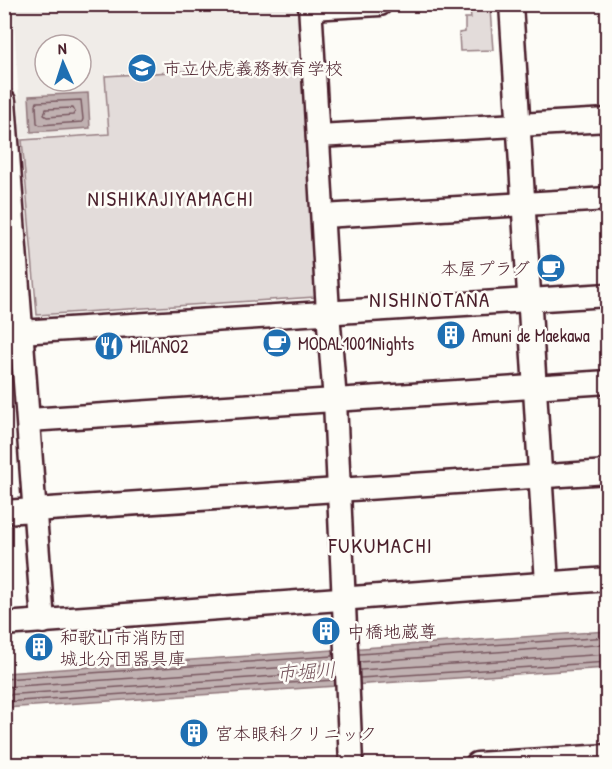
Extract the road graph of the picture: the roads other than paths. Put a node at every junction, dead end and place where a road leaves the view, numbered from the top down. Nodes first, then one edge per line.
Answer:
1 (380, 4) edge
2 (511, 4) edge
3 (310, 6) edge
4 (4, 101) edge
5 (608, 120) edge
6 (518, 125) junction
7 (318, 136) junction
8 (6, 151) edge
9 (608, 199) edge
10 (523, 205) junction
11 (323, 216) junction
12 (608, 295) edge
13 (530, 300) junction
14 (328, 312) junction
15 (13, 332) edge
16 (608, 382) edge
17 (534, 387) junction
18 (335, 401) junction
19 (28, 420) junction
20 (608, 472) edge
21 (540, 477) junction
22 (339, 489) junction
23 (34, 510) junction
24 (4, 512) edge
25 (608, 579) edge
26 (547, 583) junction
27 (344, 599) junction
28 (43, 622) junction
29 (4, 624) edge
30 (608, 756) edge
31 (563, 762) edge
32 (351, 765) edge
33 (477, 765) edge

1 - 3 street
2 - 6 street
3 - 7 street
4 - 8 street
5 - 6 street
6 - 7 street
6 - 10 street
7 - 11 street
8 - 15 street
9 - 10 street
10 - 11 street
10 - 13 street
11 - 14 street
12 - 13 street
13 - 14 street
13 - 17 street
14 - 15 street
14 - 18 street
15 - 19 street
16 - 17 street
17 - 18 street
17 - 21 street
18 - 19 street
18 - 22 street
19 - 23 street
20 - 21 street
21 - 22 street
21 - 26 street
22 - 23 street
22 - 27 street
23 - 24 street
23 - 28 street
25 - 26 street
26 - 27 street
27 - 28 street
27 - 32 street
28 - 29 street
30 - 31 street
31 - 33 street

